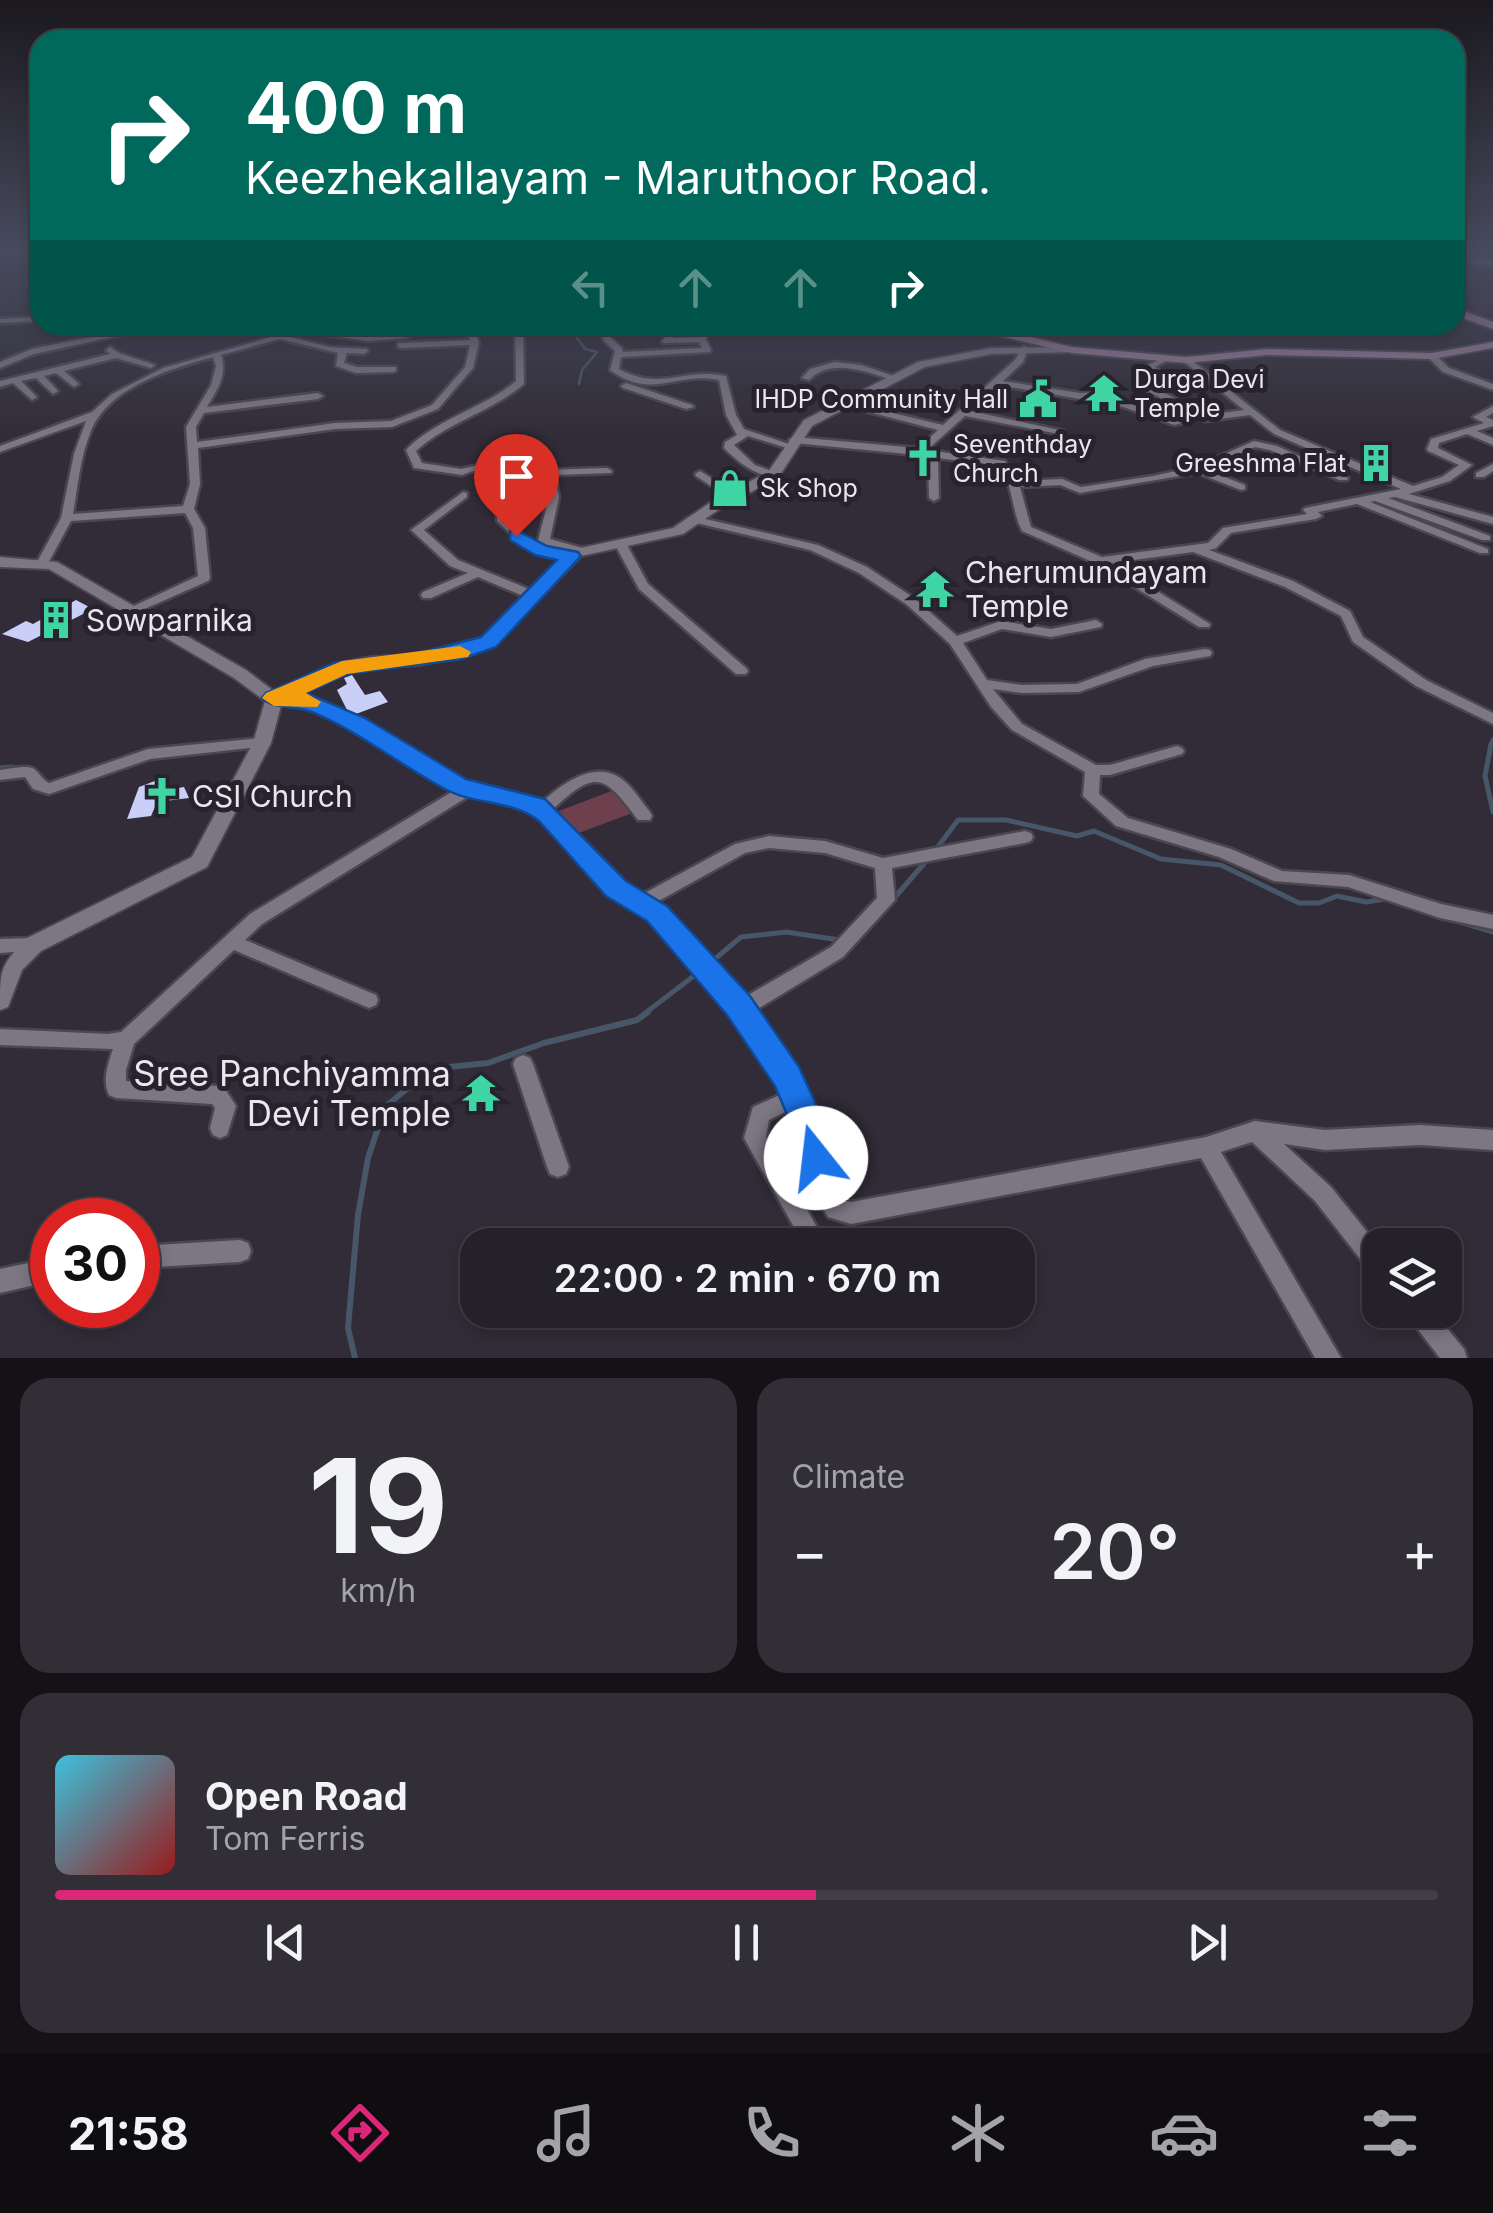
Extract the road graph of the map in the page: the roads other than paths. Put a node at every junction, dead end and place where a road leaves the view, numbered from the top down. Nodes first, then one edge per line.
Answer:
1 (1465, 314) edge
2 (30, 320) edge
3 (0, 322) edge
4 (1493, 326) edge
5 (113, 335) edge
6 (289, 335) edge
7 (344, 335) edge
8 (472, 335) edge
9 (519, 335) edge
10 (605, 335) edge
11 (671, 335) edge
12 (703, 335) edge
13 (1010, 335) edge
14 (282, 337) junction
15 (98, 338) junction
16 (702, 339) junction
17 (474, 342) junction
18 (1493, 345) edge
19 (1024, 348) junction
20 (1072, 350) junction
21 (364, 351) dead end
22 (343, 352) junction
23 (216, 354) junction
24 (116, 355) junction
25 (618, 355) junction
26 (1432, 356) junction
27 (1168, 358) junction
28 (1186, 360) junction
29 (716, 363) junction
30 (151, 364) dead end
31 (0, 365) edge
32 (57, 369) junction
33 (393, 369) dead end
34 (37, 374) junction
35 (806, 378) dead end
36 (896, 378) junction
37 (15, 380) junction
38 (627, 381) junction
39 (995, 382) junction
40 (0, 384) edge
41 (74, 384) dead end
42 (1493, 388) edge
43 (52, 391) dead end
44 (318, 396) dead end
45 (32, 397) dead end
46 (843, 404) junction
47 (689, 407) dead end
48 (1493, 409) edge
49 (201, 411) junction
50 (961, 412) junction
51 (1253, 412) junction
52 (98, 414) junction
53 (1177, 423) dead end
54 (1493, 423) edge
55 (944, 428) junction
56 (740, 431) junction
57 (1468, 431) junction
58 (1061, 432) dead end
59 (1493, 442) edge
60 (792, 443) junction
61 (190, 446) junction
62 (0, 449) edge
63 (920, 451) junction
64 (933, 454) junction
65 (476, 466) dead end
66 (1493, 468) edge
67 (1198, 470) junction
68 (607, 471) dead end
69 (700, 474) dead end
70 (774, 475) junction
71 (1480, 475) dead end
72 (1343, 478) dead end
73 (1015, 484) junction
74 (1241, 487) dead end
75 (1412, 490) junction
76 (1397, 493) junction
77 (463, 495) dead end
78 (733, 496) junction
79 (934, 498) dead end
80 (1378, 498) junction
81 (1360, 501) junction
82 (188, 509) junction
83 (503, 515) dead end
84 (67, 518) junction
85 (692, 518) junction
86 (1493, 521) edge
87 (620, 543) junction
88 (1196, 548) junction
89 (576, 554) junction
90 (0, 562) edge
91 (1101, 562) junction
92 (42, 564) junction
93 (476, 574) junction
94 (532, 595) junction
95 (427, 596) dead end
96 (129, 611) junction
97 (1096, 624) dead end
98 (1204, 624) dead end
99 (954, 641) junction
100 (1205, 653) dead end
101 (741, 671) dead end
102 (982, 683) junction
103 (274, 698) junction
104 (1493, 719) edge
105 (262, 743) junction
106 (1178, 750) dead end
107 (1093, 770) junction
108 (0, 776) edge
109 (468, 790) junction
110 (543, 810) junction
111 (644, 816) dead end
112 (1025, 837) dead end
113 (883, 864) junction
114 (640, 904) junction
115 (1493, 922) edge
116 (230, 941) junction
117 (33, 944) junction
118 (0, 946) edge
119 (0, 1000) edge
120 (368, 1000) dead end
121 (741, 1009) junction
122 (0, 1037) edge
123 (126, 1039) junction
124 (523, 1064) dead end
125 (796, 1096) junction
126 (220, 1128) dead end
127 (1256, 1131) junction
128 (1493, 1140) edge
129 (1206, 1147) junction
130 (558, 1167) dead end
131 (806, 1228) edge
132 (1362, 1243) edge
133 (240, 1252) dead end
134 (160, 1254) edge
135 (30, 1275) edge
136 (0, 1281) edge
137 (1431, 1328) edge
138 (1329, 1358) edge
139 (1454, 1358) edge

1 - 4 main road
2 - 3 street
5 - 15 street
6 - 14 street
7 - 17 street
8 - 17 street
9 - 65 street
10 - 25 street
11 - 16 street
12 - 16 street
13 - 20 main road
14 - 22 street
14 - 23 street
15 - 24 street
15 - 31 street
16 - 29 street
17 - 61 street
18 - 26 main road
19 - 20 street
19 - 36 street
19 - 39 street
20 - 27 main road
21 - 22 street
22 - 33 street
23 - 49 street
23 - 52 street
24 - 30 street
24 - 32 street
25 - 29 street
25 - 38 street
26 - 28 main road
26 - 42 street
27 - 28 main road
27 - 51 street
28 - 51 street
29 - 38 street
29 - 56 street
32 - 34 street
32 - 41 street
34 - 37 street
34 - 43 street
35 - 36 street
36 - 46 street
37 - 40 street
37 - 45 street
38 - 47 street
39 - 50 street
39 - 53 street
44 - 49 street
46 - 55 street
46 - 60 street
48 - 54 street
49 - 61 street
50 - 55 street
50 - 58 street
51 - 75 street
52 - 62 street
52 - 84 street
54 - 57 street
55 - 63 street
56 - 60 street
56 - 70 street
57 - 59 street
57 - 75 street
60 - 63 street
60 - 70 street
61 - 82 street
63 - 64 street
64 - 73 street
64 - 79 street
66 - 71 street
67 - 72 street
67 - 73 street
67 - 74 street
68 - 89 street
69 - 78 street
70 - 78 street
73 - 91 street
75 - 76 street
76 - 80 street
76 - 86 street
77 - 93 street
78 - 85 street
80 - 81 street
80 - 81 street
81 - 88 street
82 - 84 street
82 - 96 street
83 - 89 street
84 - 92 street
85 - 87 street
85 - 99 street
87 - 89 street
87 - 101 street
88 - 91 street
88 - 104 street
89 - 94 street
90 - 92 street
91 - 98 street
92 - 96 street
93 - 94 street
93 - 95 street
94 - 103 street
96 - 103 street
97 - 99 street
99 - 102 street
100 - 102 street
102 - 107 street
103 - 105 street
103 - 109 street
105 - 108 street
105 - 117 street
106 - 107 street
107 - 115 street
109 - 110 street
109 - 116 street
110 - 111 street
110 - 114 street
112 - 113 street
113 - 114 street
113 - 121 street
114 - 121 street
116 - 120 street
116 - 123 street
117 - 118 street
117 - 119 street
121 - 125 street
122 - 123 street
123 - 126 street
124 - 130 street
125 - 129 street
125 - 131 street
127 - 128 street
127 - 129 street
127 - 132 street
129 - 138 street
133 - 134 street
135 - 136 street
137 - 139 street

